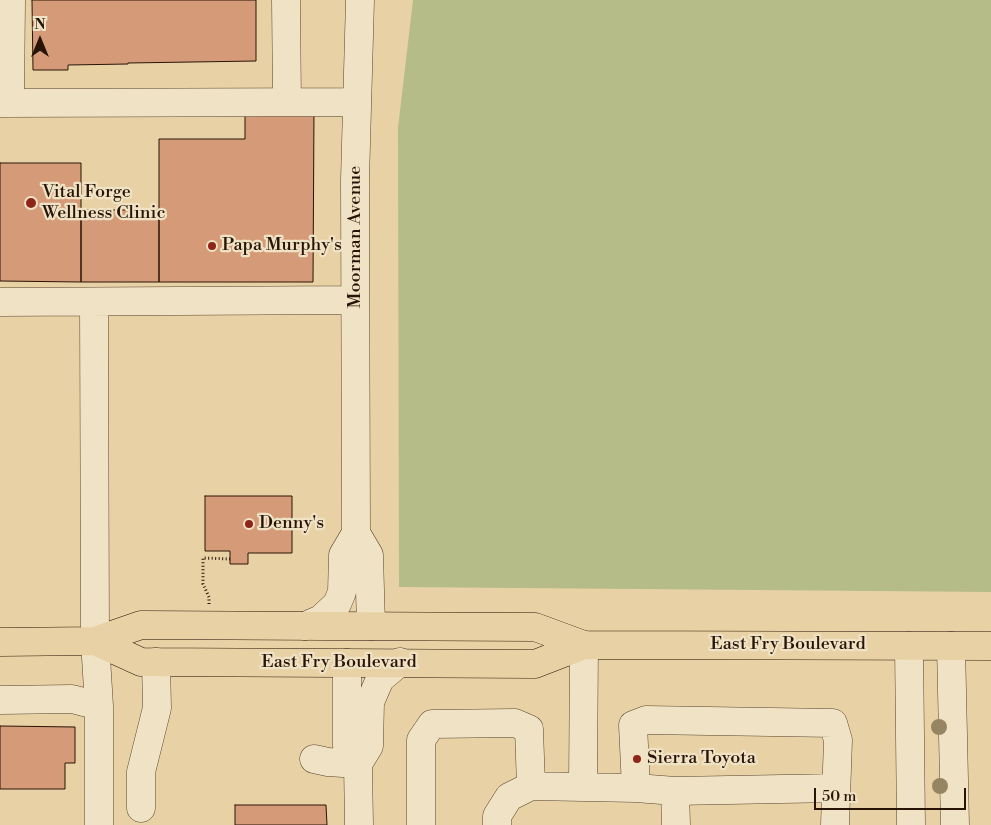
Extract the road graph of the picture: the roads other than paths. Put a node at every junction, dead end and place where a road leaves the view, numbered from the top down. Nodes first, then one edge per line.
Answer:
1 (11, 0) edge
2 (286, 0) edge
3 (360, 0) edge
4 (287, 102) junction
5 (357, 102) junction
6 (5, 103) edge
7 (356, 300) junction
8 (0, 302) edge
9 (94, 302) junction
10 (356, 533) junction
11 (305, 626) junction
12 (371, 626) junction
13 (95, 641) junction
14 (0, 642) edge
15 (584, 645) junction
16 (909, 646) junction
17 (951, 646) junction
18 (991, 646) edge
19 (156, 662) junction
20 (400, 662) junction
21 (347, 663) junction
22 (0, 700) edge
23 (99, 706) junction
24 (314, 759) dead end
25 (358, 764) junction
26 (531, 786) junction
27 (583, 786) junction
28 (636, 788) junction
29 (836, 788) junction
30 (675, 792) junction
31 (141, 808) dead end
32 (99, 825) edge
33 (359, 825) edge
34 (421, 825) edge
35 (497, 825) edge
36 (676, 825) edge
37 (836, 825) edge
38 (911, 825) edge
39 (955, 825) edge

1 - 6 street
2 - 4 street
3 - 5 street, Moorman Avenue
4 - 5 street
4 - 6 street
5 - 7 street, Moorman Avenue
7 - 9 street
7 - 10 street, Moorman Avenue
8 - 9 street
9 - 13 street
10 - 11 street
10 - 12 street, Moorman Avenue
11 - 12 main road, East Fry Boulevard
11 - 13 main road, East Fry Boulevard
12 - 15 main road, East Fry Boulevard
13 - 14 main road, East Fry Boulevard
13 - 19 main road, East Fry Boulevard
13 - 23 street
15 - 16 main road, East Fry Boulevard
15 - 20 main road, East Fry Boulevard
15 - 27 street
16 - 17 main road, East Fry Boulevard
16 - 38 street
17 - 18 main road, East Fry Boulevard
17 - 39 street
19 - 21 main road, East Fry Boulevard
19 - 31 street
20 - 21 main road, East Fry Boulevard
20 - 25 street
21 - 25 street
22 - 23 street
23 - 32 street
24 - 25 street
25 - 33 street
26 - 27 street
26 - 34 street
26 - 35 street
27 - 28 street
28 - 29 street
28 - 30 street
29 - 30 street
29 - 37 street
30 - 36 street

